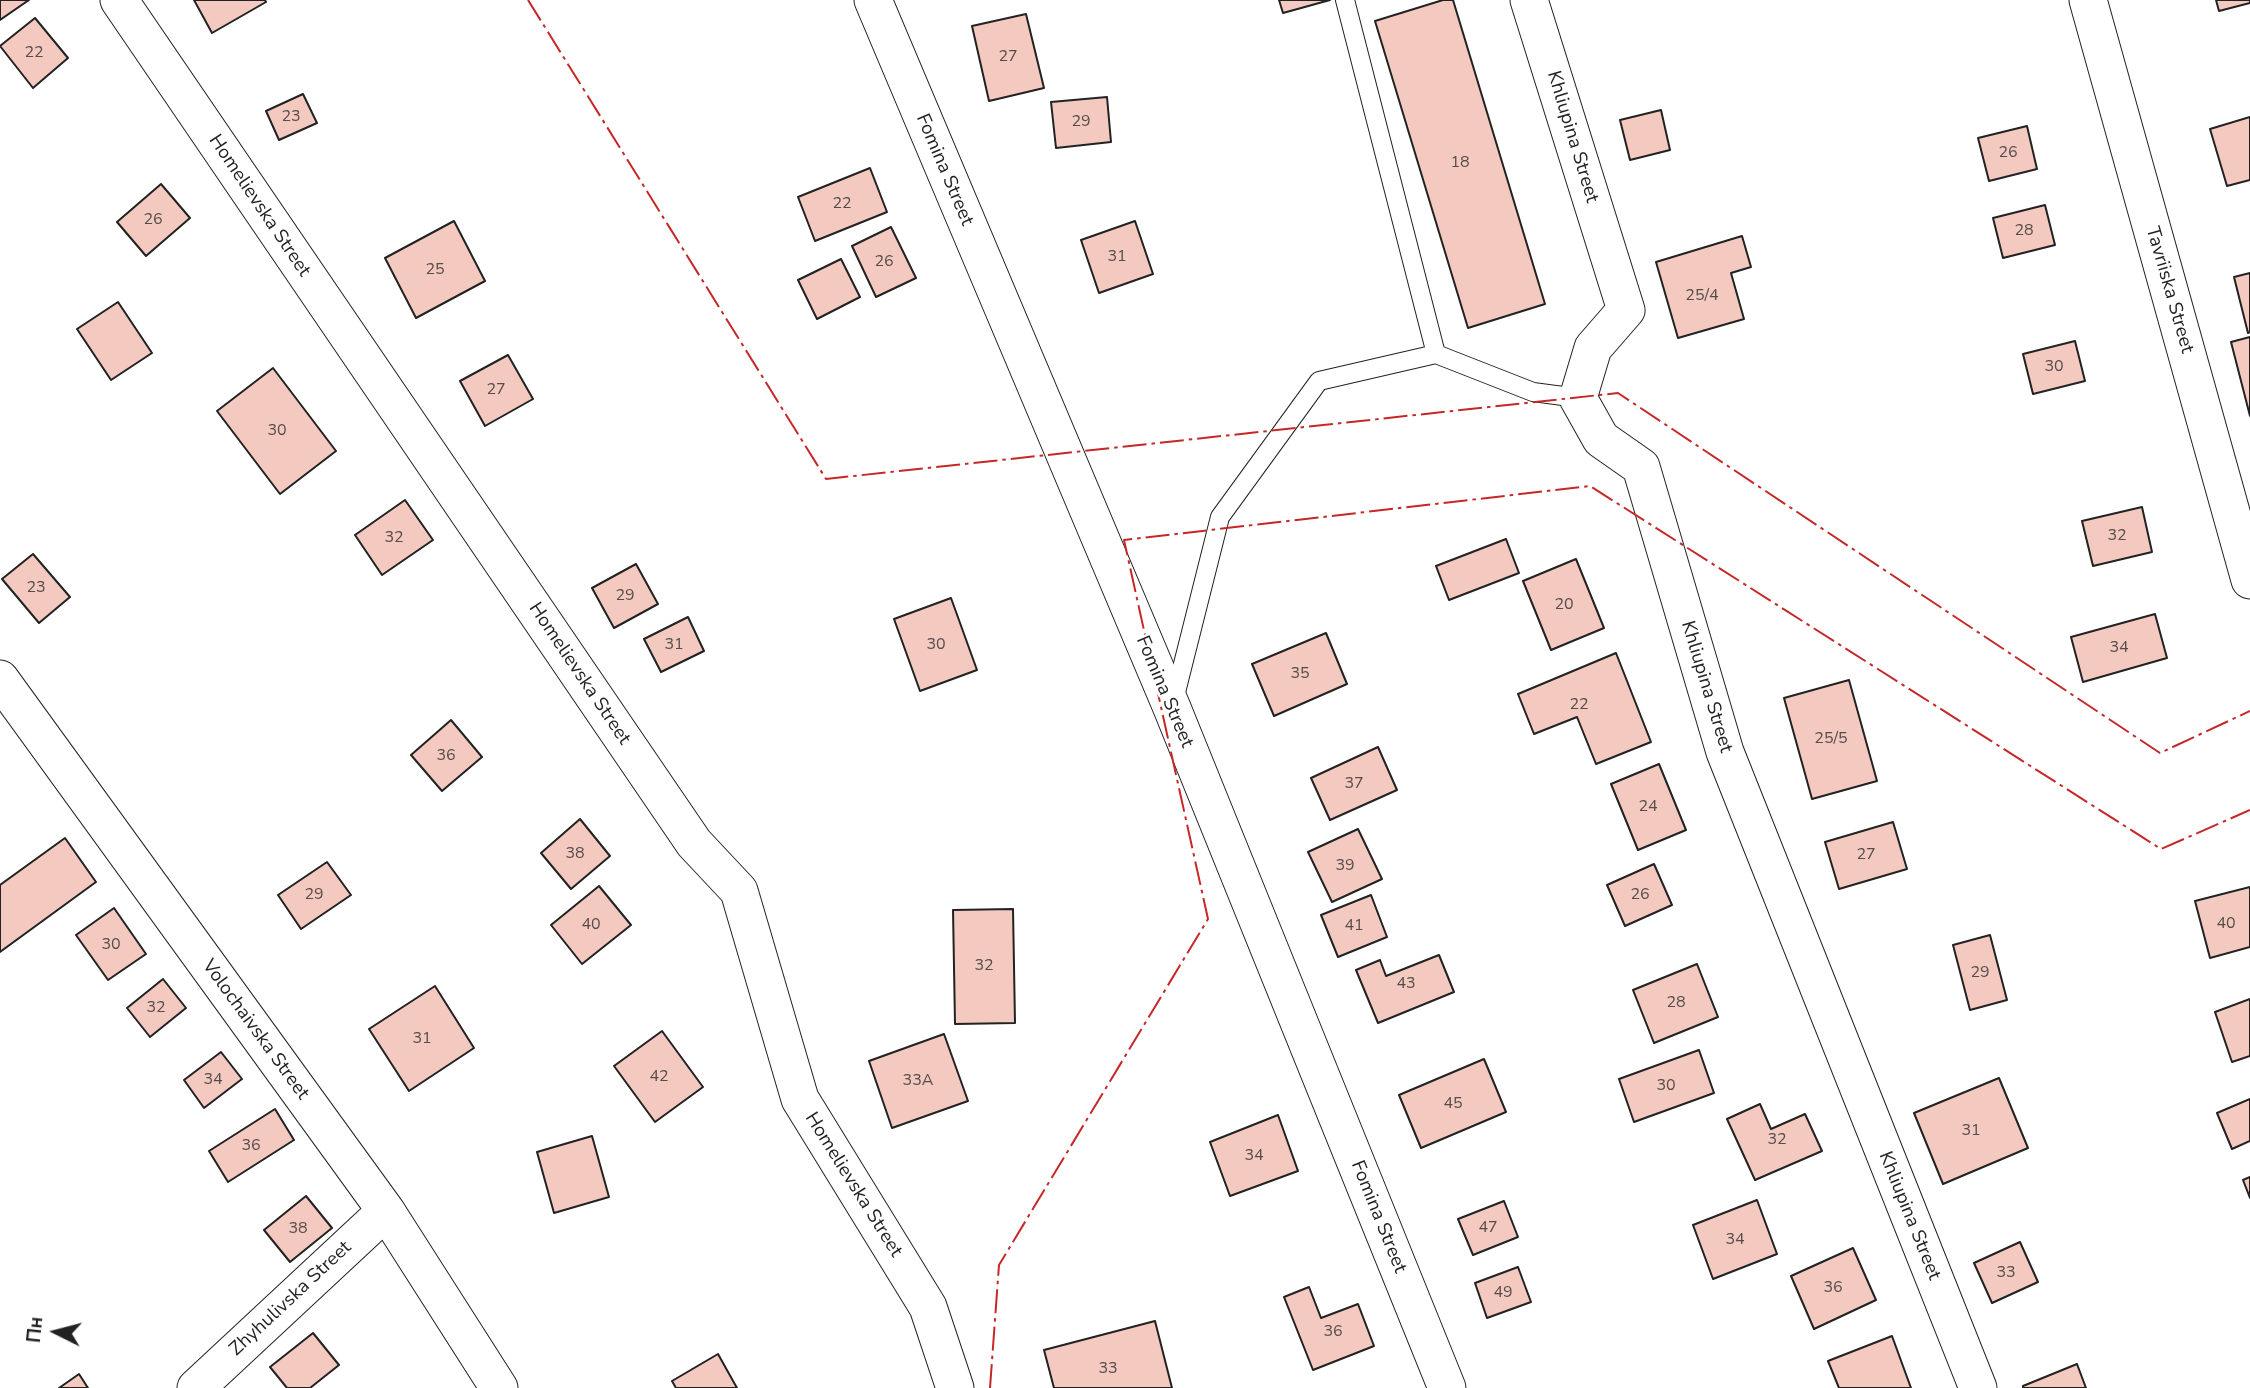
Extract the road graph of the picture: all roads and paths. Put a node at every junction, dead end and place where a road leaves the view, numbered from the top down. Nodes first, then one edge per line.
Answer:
1 (119, 0) edge
2 (873, 0) edge
3 (1346, 0) edge
4 (1529, 0) edge
5 (2088, 0) edge
6 (1436, 354) junction
7 (1578, 398) junction
8 (2250, 579) edge
9 (0, 679) edge
10 (1171, 708) junction
11 (386, 1211) junction
12 (196, 1388) edge
13 (499, 1388) edge
14 (955, 1388) edge
15 (1447, 1388) edge
16 (1978, 1388) edge

1 - 14 street, Homelievska Street
2 - 10 street, Fomina Street
3 - 6 lane
4 - 7 street, Khliupina Street
5 - 8 street, Tavriiska Street
6 - 7 lane
6 - 10 lane
7 - 16 street, Khliupina Street
9 - 11 street, Volochaivska Street
10 - 15 street, Fomina Street
11 - 12 street, Zhyhulivska Street
11 - 13 street, Volochaivska Street

